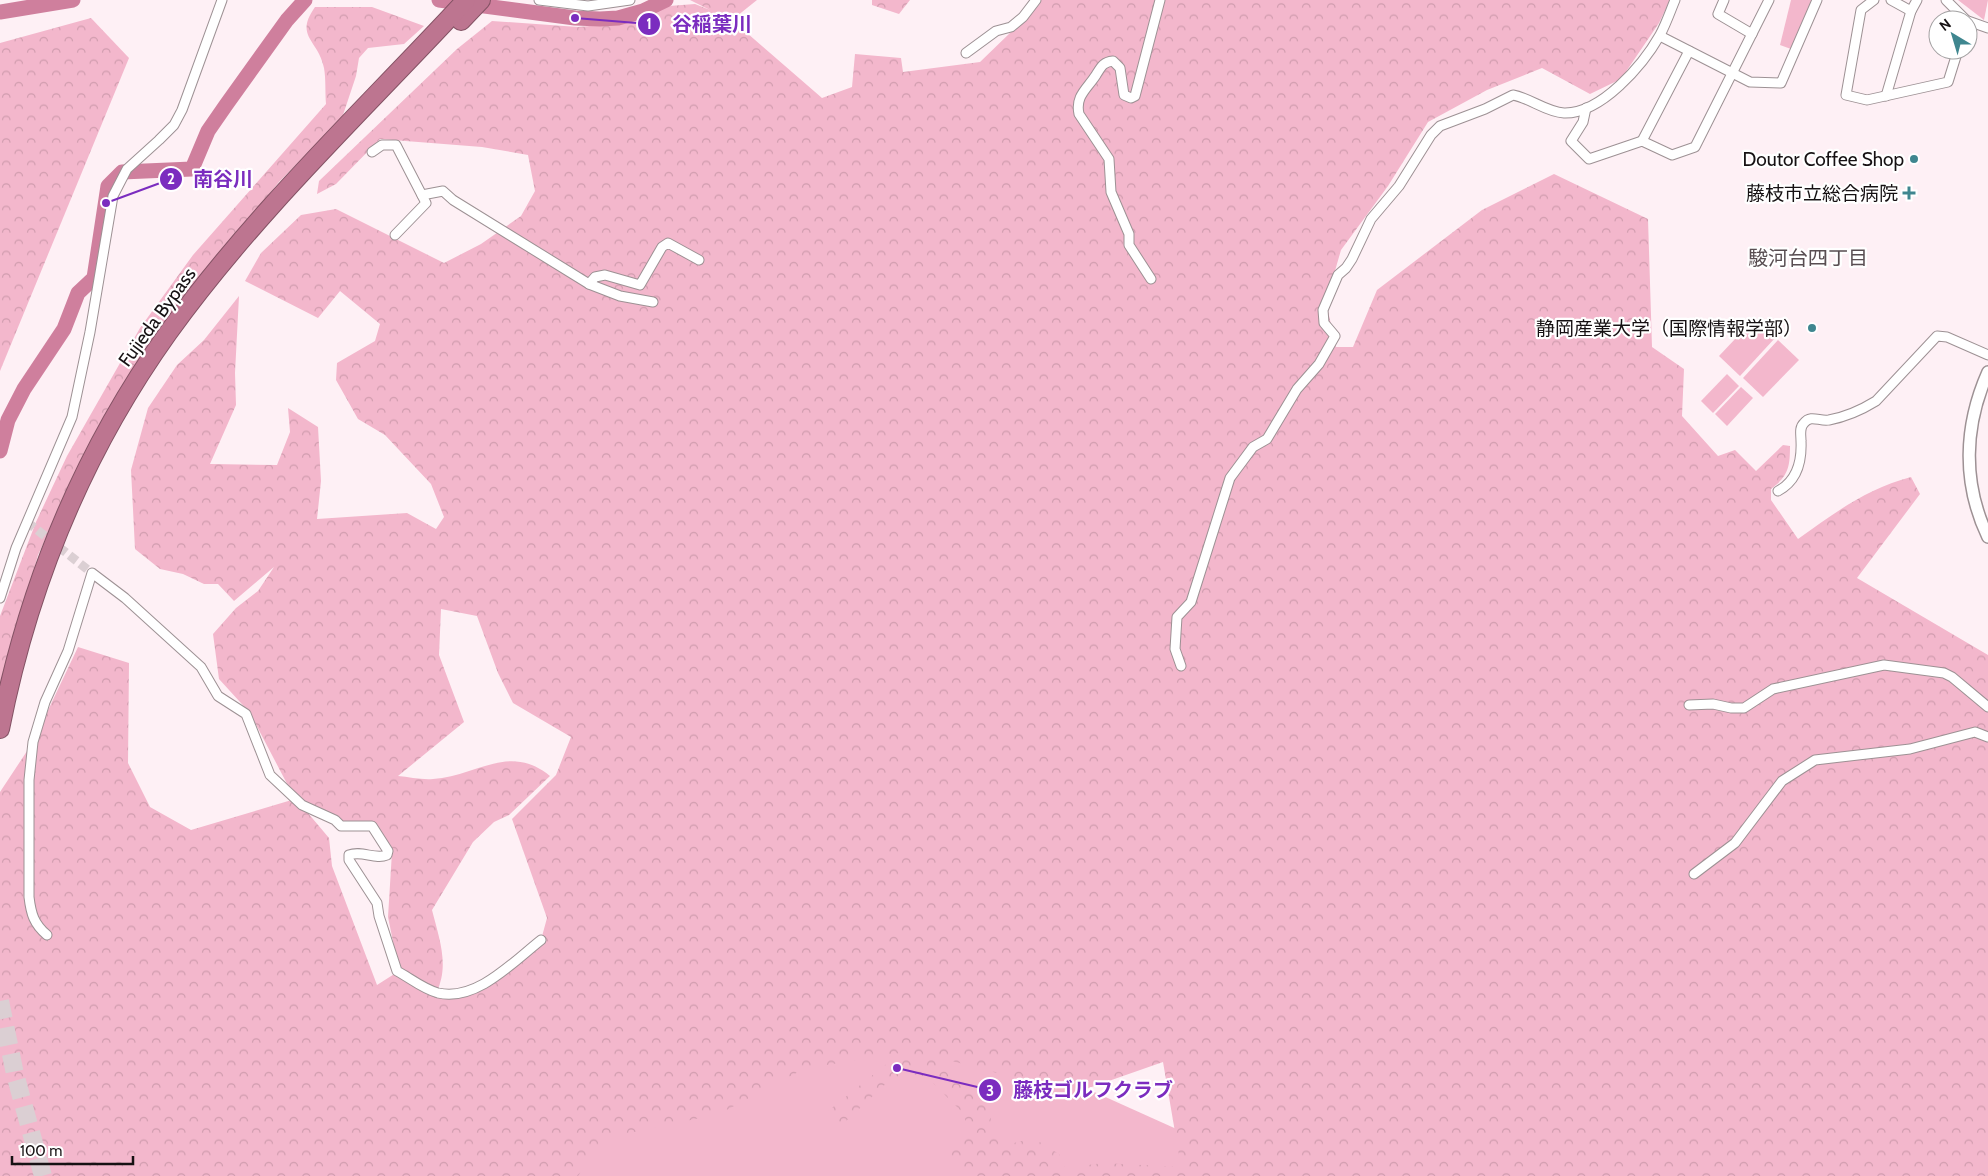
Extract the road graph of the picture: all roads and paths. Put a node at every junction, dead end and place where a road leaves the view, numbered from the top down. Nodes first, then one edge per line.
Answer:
1 (222, 0) edge
2 (466, 0) edge
3 (481, 0) edge
4 (540, 0) edge
5 (630, 0) edge
6 (1036, 0) edge
7 (1160, 0) edge
8 (1676, 0) edge
9 (1724, 0) edge
10 (1769, 0) edge
11 (1817, 0) edge
12 (1874, 0) edge
13 (1891, 0) edge
14 (1917, 0) edge
15 (1946, 0) edge
16 (1956, 10) edge
17 (1911, 11) junction
18 (452, 22) junction
19 (1752, 34) junction
20 (1660, 36) junction
21 (1689, 51) junction
22 (966, 53) dead end
23 (1955, 60) edge
24 (1732, 73) junction
25 (1886, 96) junction
26 (1586, 108) junction
27 (1642, 141) junction
28 (372, 152) dead end
29 (422, 195) junction
30 (395, 235) dead end
31 (699, 260) dead end
32 (1151, 279) dead end
33 (589, 284) junction
34 (653, 302) dead end
35 (1988, 355) edge
36 (1988, 372) edge
37 (1778, 491) dead end
38 (1988, 538) edge
39 (0, 598) edge
40 (1181, 666) dead end
41 (1689, 706) dead end
42 (1988, 707) edge
43 (0, 729) edge
44 (1988, 737) edge
45 (1694, 874) dead end
46 (47, 935) dead end
47 (541, 940) dead end

1 - 39 street
2 - 18 highway, Fujieda Bypass
3 - 18 highway
4 - 5 street
6 - 22 street
7 - 32 street
8 - 20 street
9 - 19 street
10 - 19 street
11 - 24 street
12 - 25 street
13 - 17 street
14 - 17 street
15 - 16 street
17 - 25 street
18 - 43 highway, Fujieda Bypass
19 - 24 street
20 - 21 street
20 - 26 street
21 - 24 street
21 - 27 street
23 - 25 street
24 - 27 street
26 - 27 street
26 - 40 street
28 - 29 street
29 - 30 street
29 - 33 street
31 - 33 street
33 - 34 street
35 - 37 street
36 - 38 street
41 - 42 street
44 - 45 street
46 - 47 street

